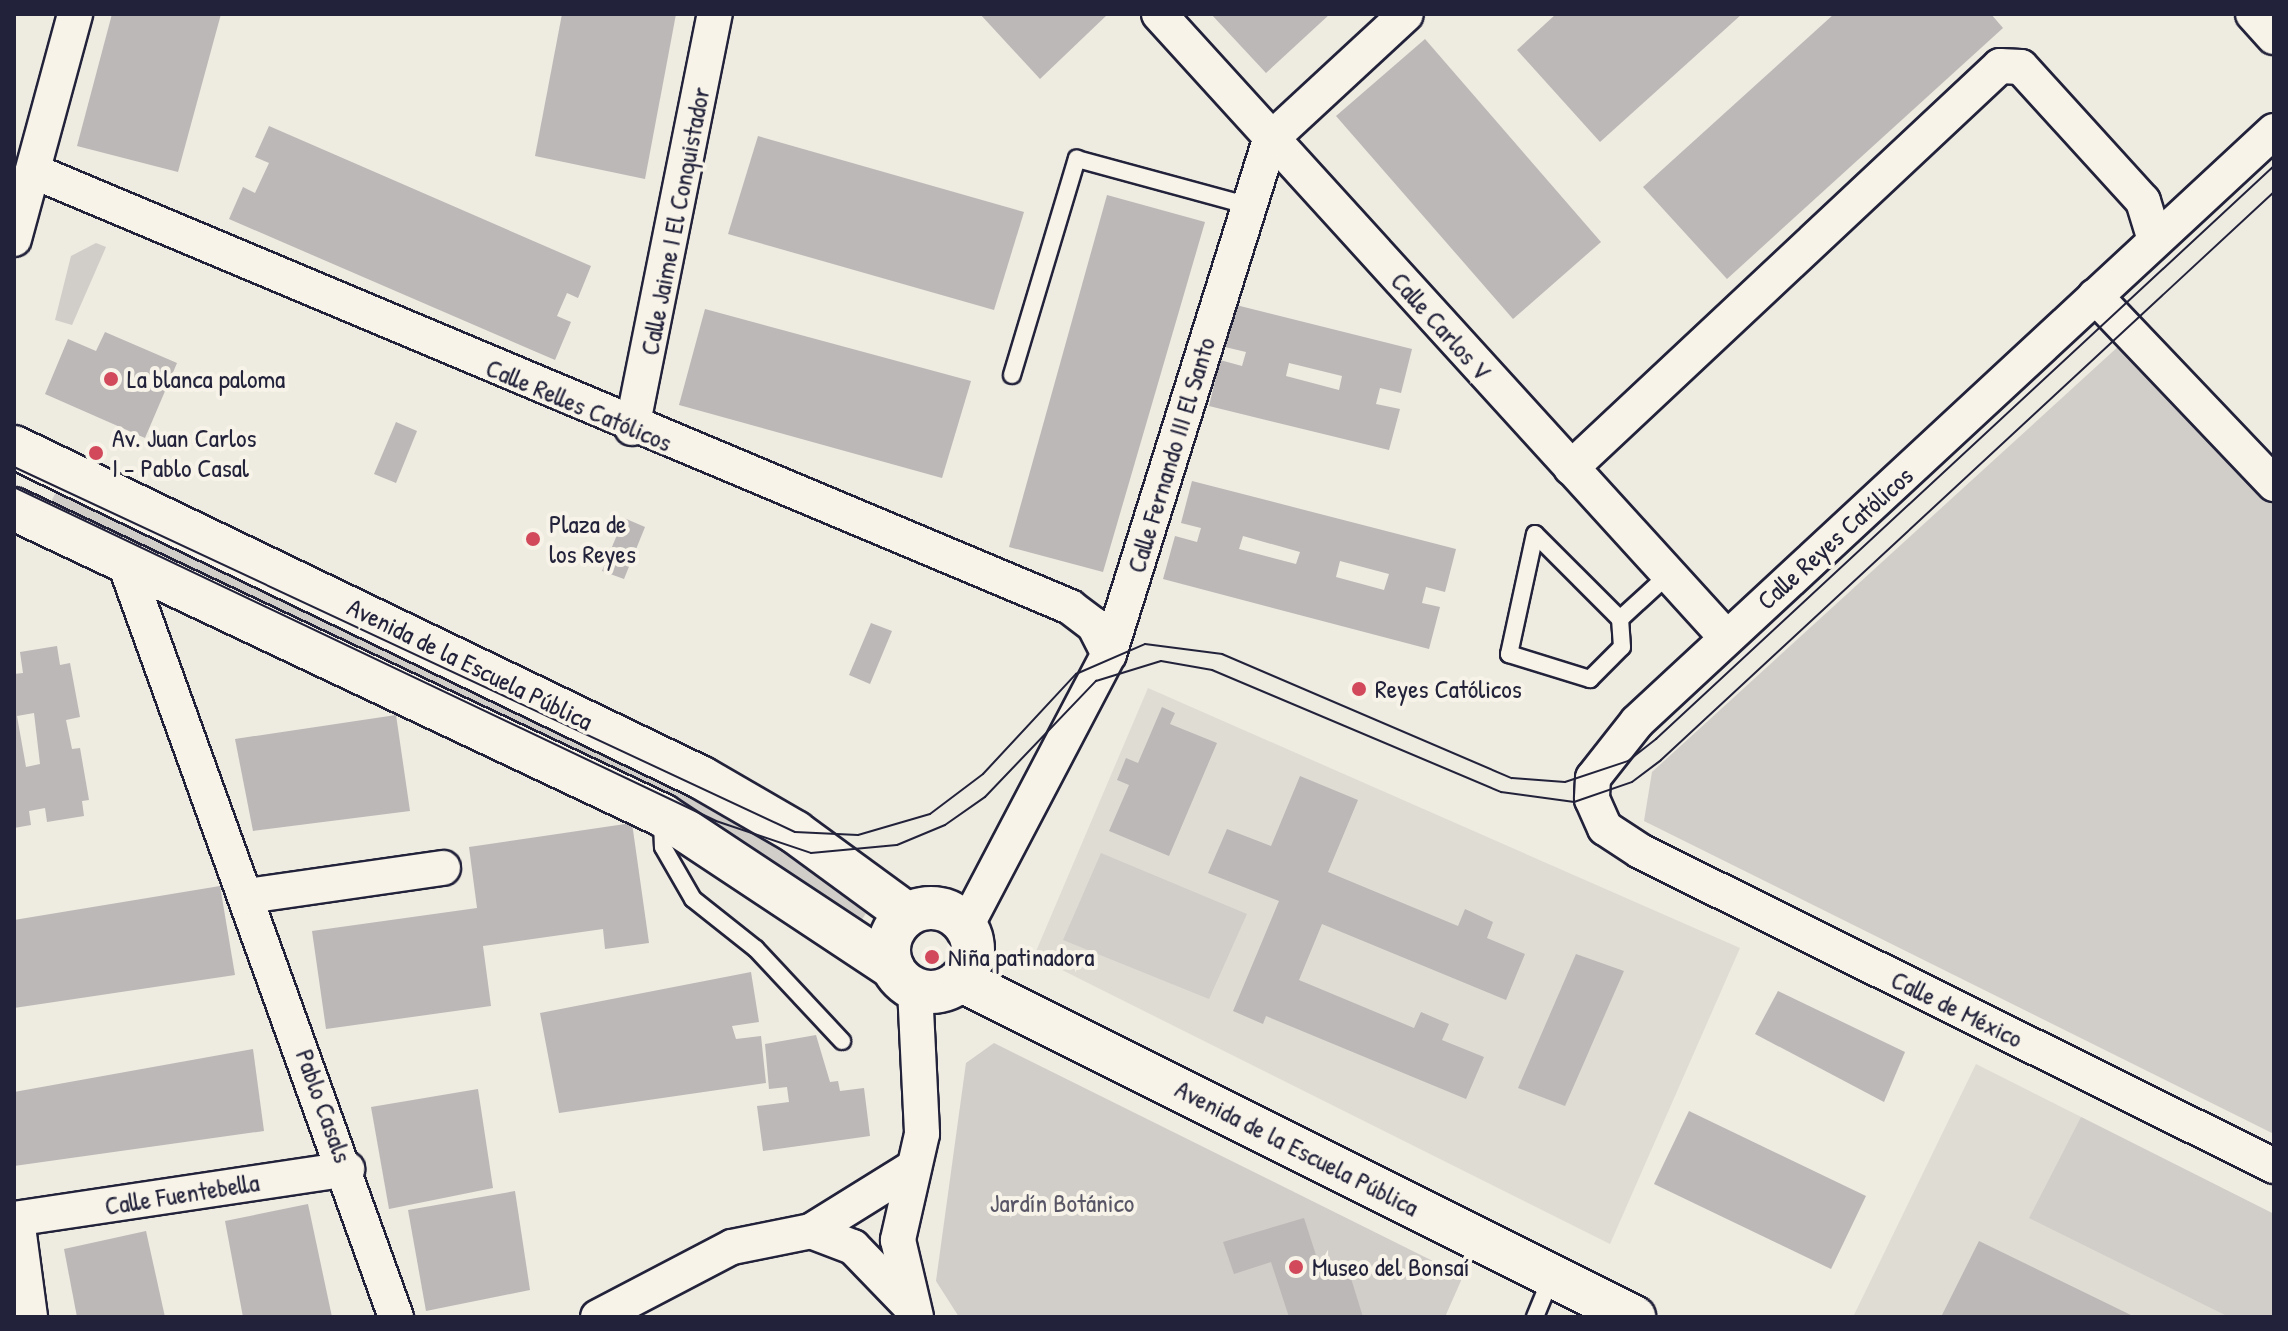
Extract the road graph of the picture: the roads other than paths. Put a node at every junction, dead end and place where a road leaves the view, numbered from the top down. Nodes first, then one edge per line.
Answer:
1 (75, 14) edge
2 (715, 14) edge
3 (1159, 14) edge
4 (1406, 14) edge
5 (2253, 14) edge
6 (2274, 37) edge
7 (2274, 131) edge
8 (1270, 140) junction
9 (33, 171) junction
10 (1246, 205) junction
11 (14, 239) edge
12 (2155, 240) junction
13 (2095, 296) junction
14 (1012, 375) dead end
15 (632, 428) junction
16 (14, 447) edge
17 (1571, 468) junction
18 (2274, 484) edge
19 (14, 509) edge
20 (123, 558) junction
21 (1668, 575) junction
22 (1620, 619) junction
23 (1725, 636) junction
24 (1109, 654) junction
25 (662, 815) junction
26 (1640, 851) joint
27 (443, 868) dead end
28 (248, 896) junction
29 (907, 914) junction
30 (966, 926) junction
31 (904, 978) junction
32 (960, 980) junction
33 (842, 1041) dead end
34 (2274, 1166) edge
35 (914, 1167) junction
36 (347, 1169) junction
37 (15, 1219) edge
38 (811, 1231) junction
39 (1552, 1276) junction
40 (912, 1311) edge
41 (30, 1317) edge
42 (396, 1317) edge
43 (598, 1317) edge
44 (1535, 1317) edge
45 (1634, 1317) edge

1 - 9 street
2 - 15 street, Calle Jaime I El Conquistador
3 - 8 street, Calle Carlos V
4 - 8 street, Calle Fernando III El Santo
5 - 6 street
7 - 12 street, Calle Reyes Católicos
8 - 10 street, Calle Fernando III El Santo
8 - 17 street, Calle Carlos V
9 - 11 street
9 - 15 street, Calle Relles Católicos
10 - 14 lane
10 - 24 street, Calle Fernando III El Santo
12 - 13 street, Calle Reyes Católicos
12 - 17 street
13 - 18 street
13 - 23 street, Calle Reyes Católicos
15 - 24 street, Calle Relles Católicos
16 - 29 street, Avenida de la Escuela Pública
17 - 21 street, Calle Carlos V
19 - 20 street, Avenida de la Escuela Pública
20 - 25 street, Avenida de la Escuela Pública
20 - 28 street, Pablo Casals
21 - 22 lane
21 - 23 street, Calle Carlos V
22 - 22 lane
23 - 26 street, Calle Reyes Católicos
24 - 30 street, Calle Fernando III El Santo
25 - 31 street, Avenida de la Escuela Pública
25 - 33 lane
26 - 34 street, Calle de México
27 - 28 street
28 - 36 street, Pablo Casals
29 - 30 street
29 - 31 street
30 - 32 street
31 - 32 street
31 - 35 street
32 - 39 street, Avenida de la Escuela Pública
35 - 38 street
35 - 40 street
36 - 37 street, Calle Fuentebella
36 - 42 street, Pablo Casals
37 - 41 street, Calle Fuentebella
38 - 40 street
38 - 43 street
39 - 44 lane
39 - 45 street, Avenida de la Escuela Pública

